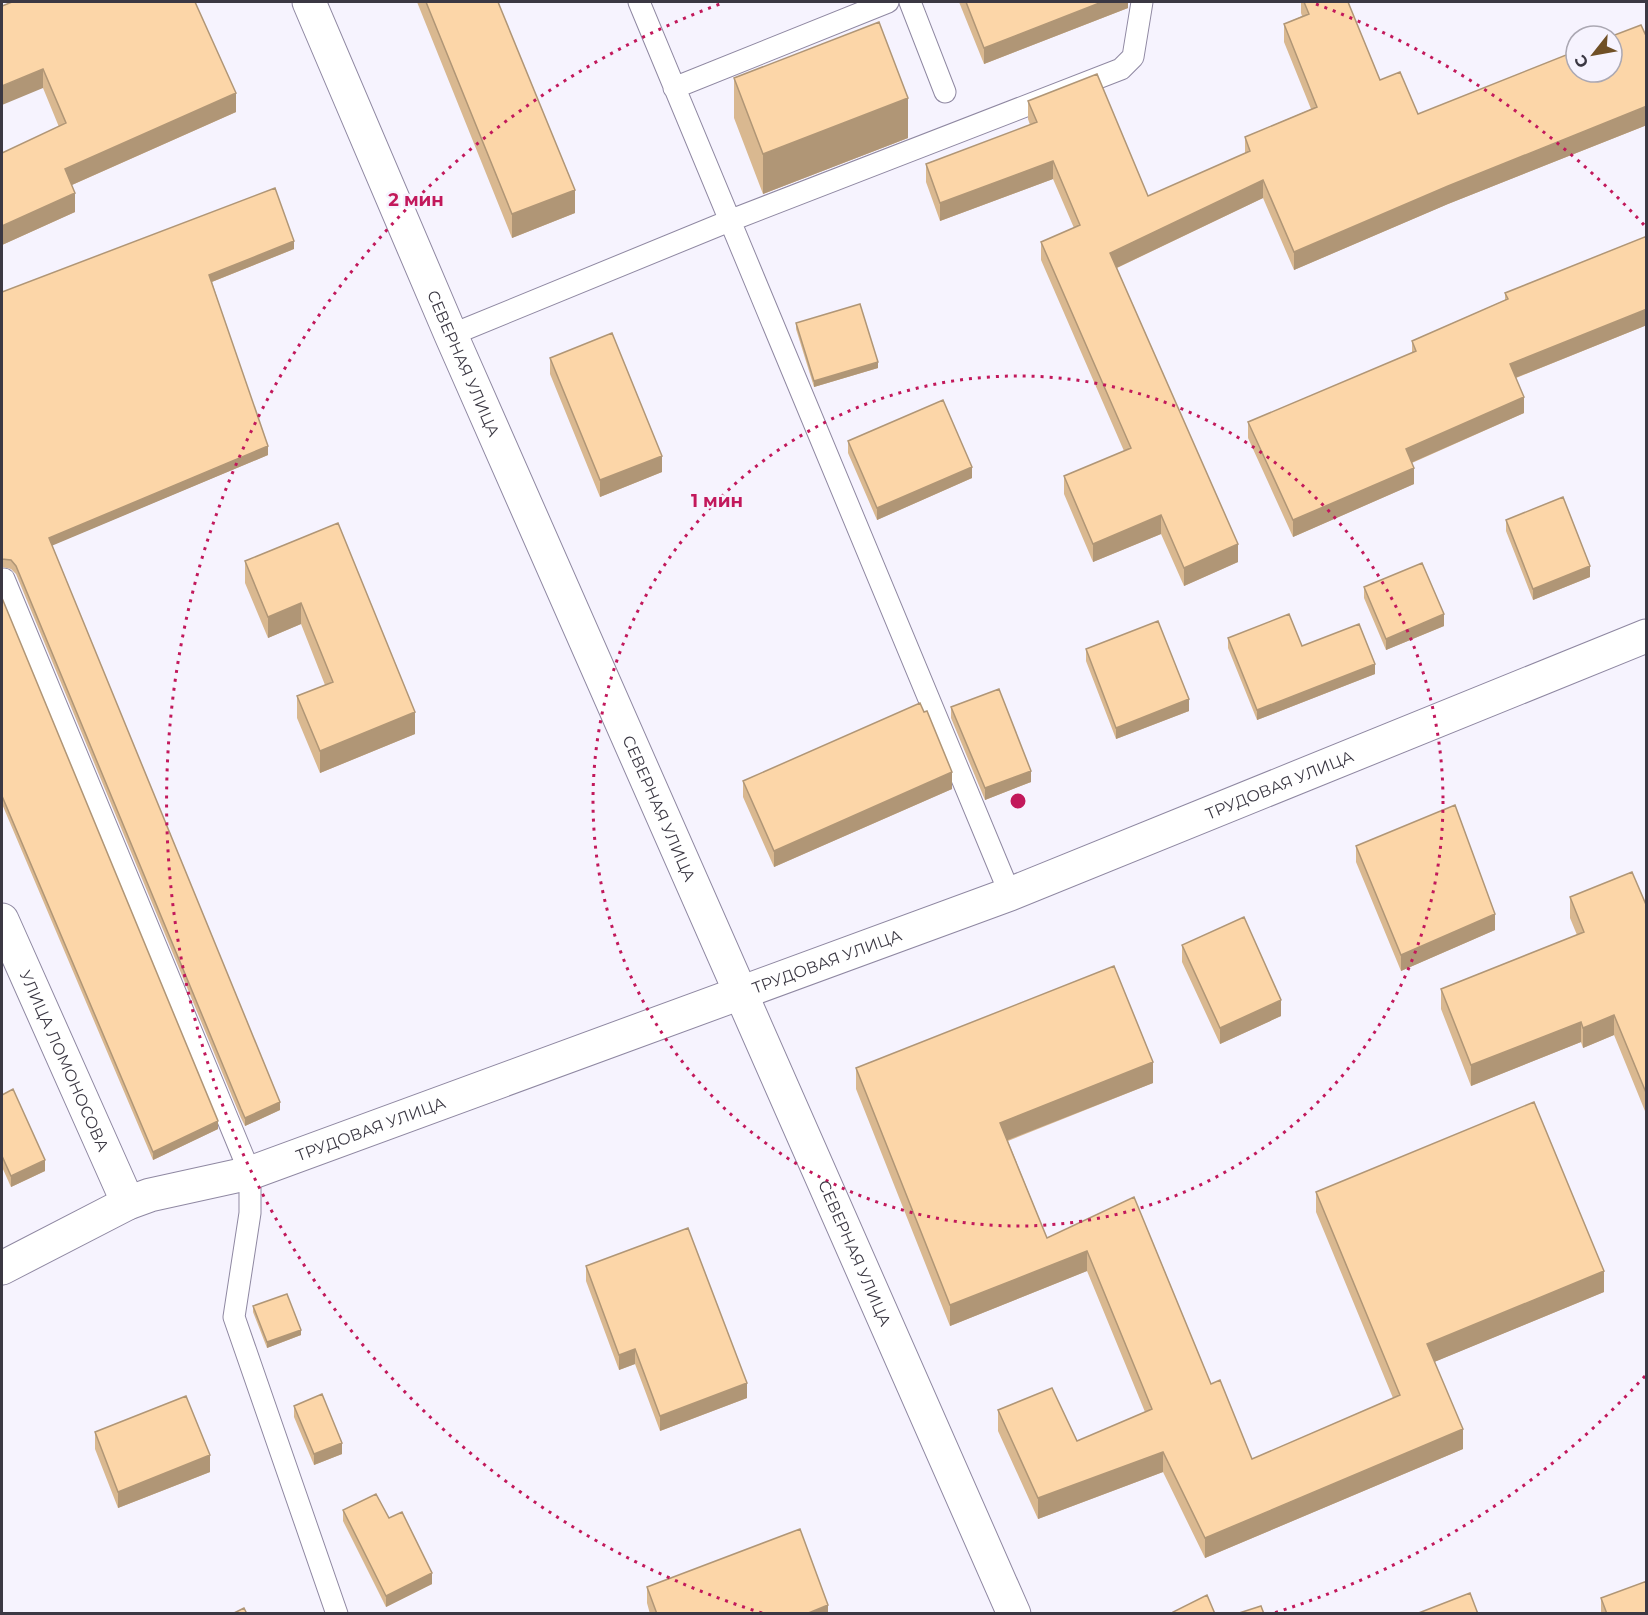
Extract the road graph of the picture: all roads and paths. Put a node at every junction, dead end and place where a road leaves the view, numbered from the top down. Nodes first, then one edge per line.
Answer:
1 (309, 2) edge
2 (639, 2) edge
3 (888, 2) edge
4 (910, 2) edge
5 (1142, 2) edge
6 (675, 88) junction
7 (945, 92) dead end
8 (729, 221) junction
9 (451, 335) junction
10 (4, 579) dead end
11 (1647, 636) edge
12 (1010, 894) junction
13 (2, 920) edge
14 (741, 992) junction
15 (250, 1173) junction
16 (128, 1203) junction
17 (2, 1268) edge
18 (337, 1614) edge
19 (1014, 1614) edge

1 - 9 street, СЕВЕРНАЯ УЛИЦА
2 - 6 lane
3 - 6 lane
4 - 7 lane
5 - 8 lane
6 - 8 lane
8 - 9 lane
8 - 12 lane
9 - 14 street, СЕВЕРНАЯ УЛИЦА
10 - 15 lane
11 - 12 street, ТРУДОВАЯ УЛИЦА
12 - 14 street, ТРУДОВАЯ УЛИЦА
13 - 16 street, УЛИЦА ЛОМОНОСОВА
14 - 15 street, ТРУДОВАЯ УЛИЦА
14 - 19 street, СЕВЕРНАЯ УЛИЦА
15 - 16 street, ТРУДОВАЯ УЛИЦА
15 - 18 lane
16 - 17 street, ТРУДОВАЯ УЛИЦА

